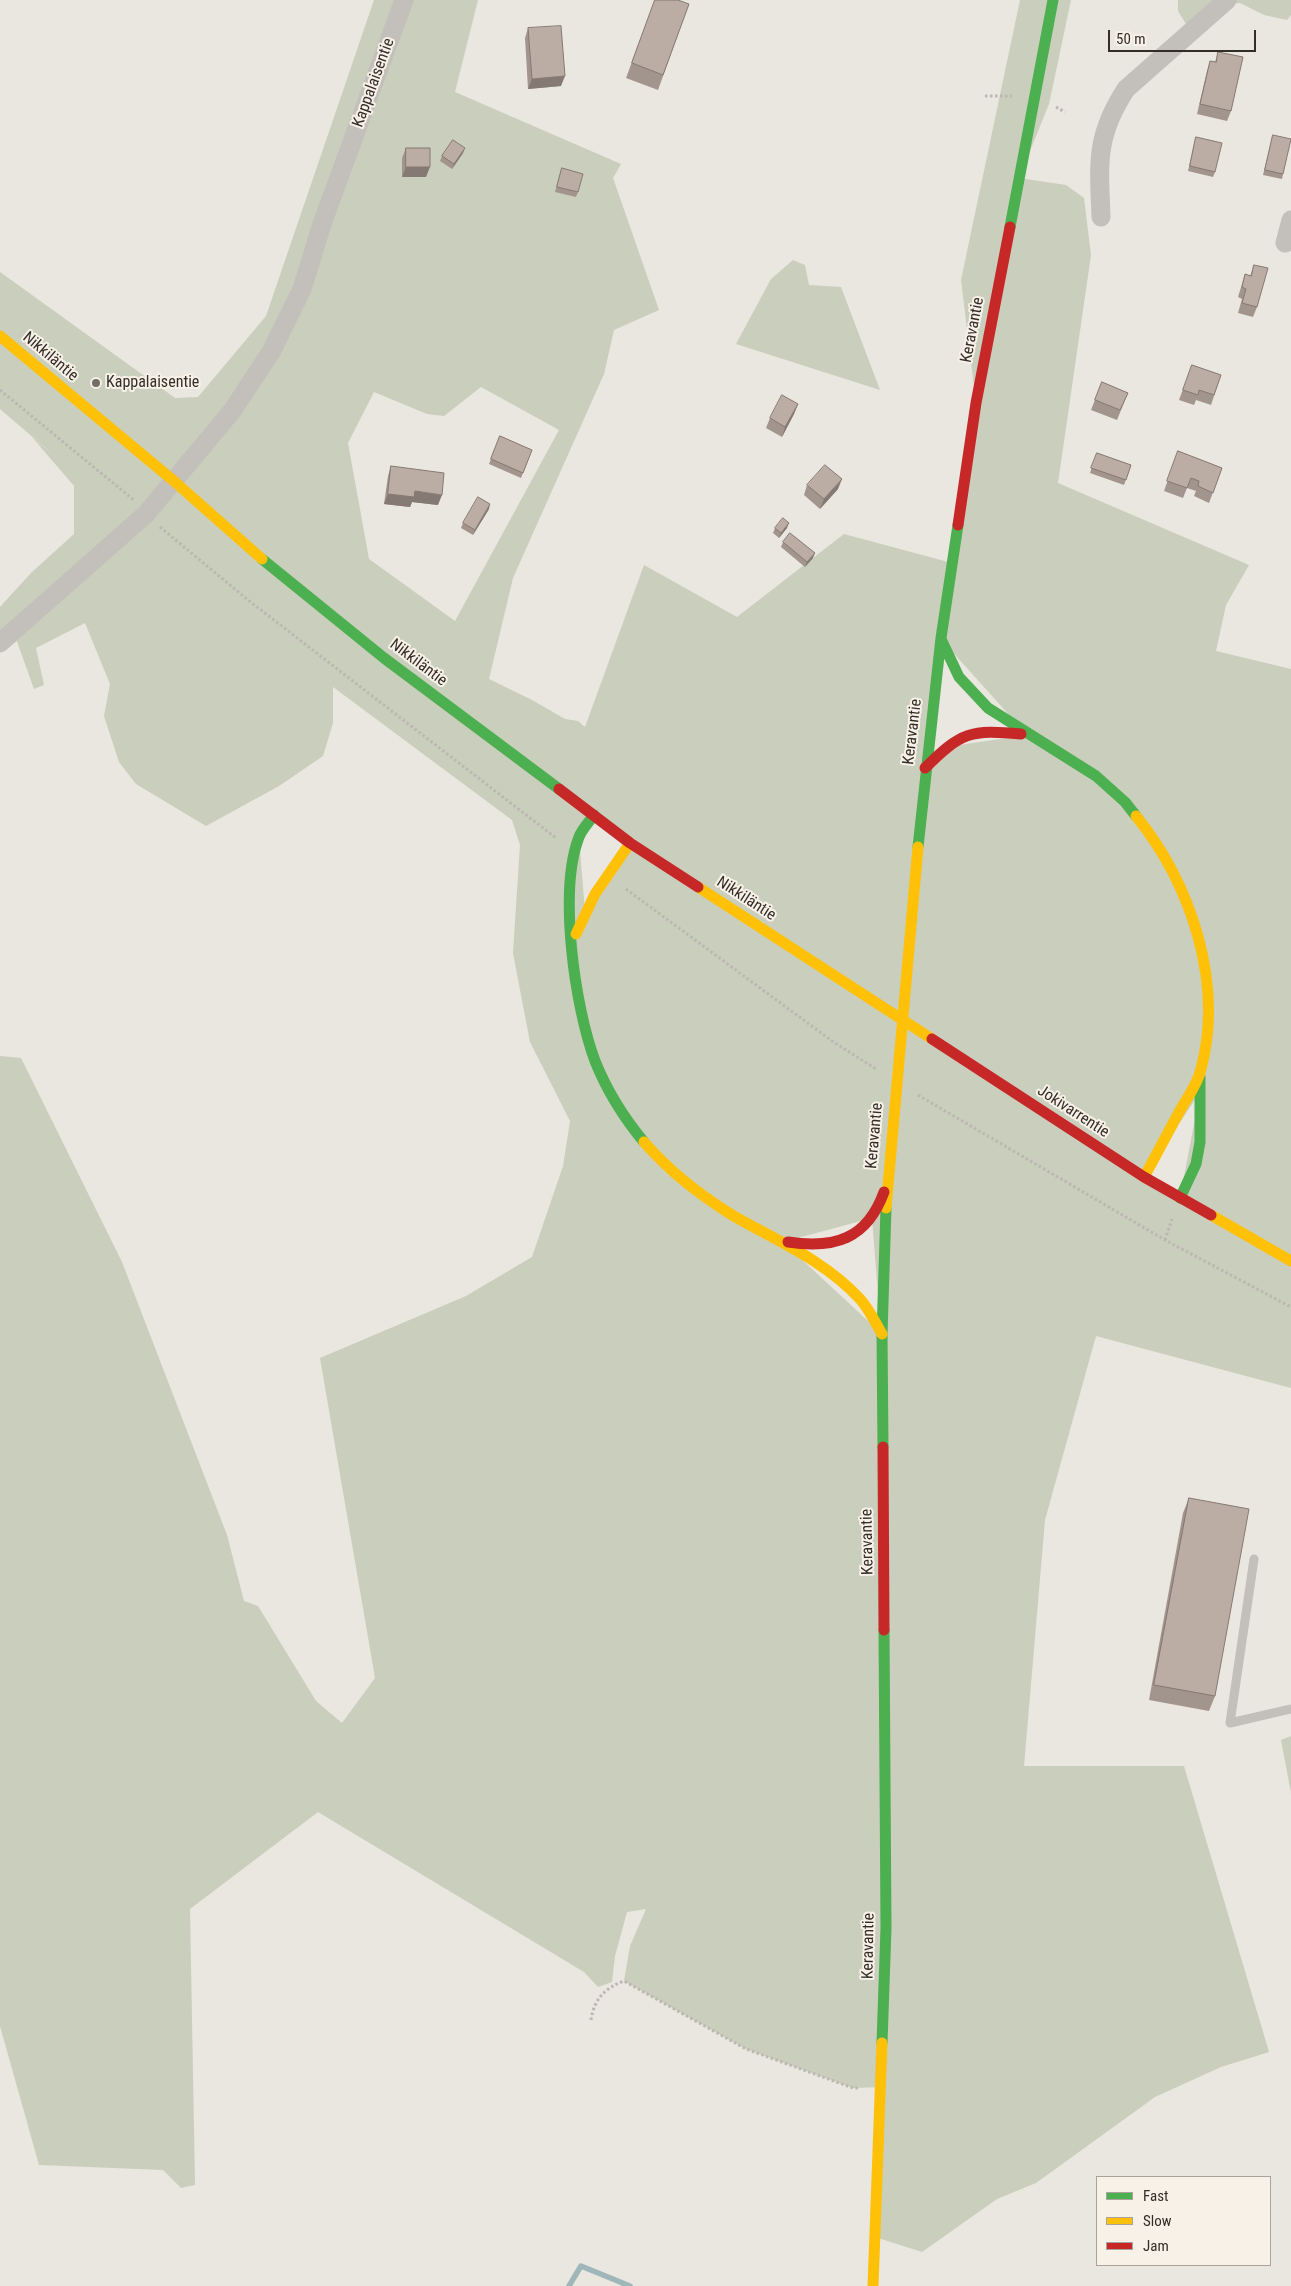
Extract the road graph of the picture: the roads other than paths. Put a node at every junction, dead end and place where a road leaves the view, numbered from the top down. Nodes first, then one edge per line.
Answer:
1 (404, 0) edge
2 (1053, 0) edge
3 (1227, 0) edge
4 (1101, 217) dead end
5 (1291, 220) edge
6 (1286, 243) dead end
7 (0, 336) edge
8 (175, 482) junction
9 (941, 638) junction
10 (0, 643) edge
11 (1028, 735) junction
12 (925, 768) junction
13 (594, 815) junction
14 (630, 843) junction
15 (572, 943) junction
16 (842, 982) joint
17 (1200, 1071) junction
18 (1144, 1177) junction
19 (887, 1187) junction
20 (1180, 1198) junction
21 (781, 1241) junction
22 (1291, 1261) edge
23 (882, 1334) junction
24 (1254, 1559) dead end
25 (1291, 1709) edge
26 (873, 2286) edge

1 - 8 street, Kappalaisentie
2 - 9 main road, Keravantie
3 - 4 street
5 - 6 street
7 - 8 main road, Nikkiläntie
8 - 10 street, Kappalaisentie
8 - 13 main road, Nikkiläntie
9 - 11 main road
9 - 12 main road, Keravantie
11 - 12 main road
11 - 17 main road
12 - 19 main road, Keravantie
13 - 14 main road, Nikkiläntie
13 - 15 main road
14 - 15 main road
14 - 16 main road, Nikkiläntie
15 - 21 main road
16 - 18 main road, Jokivarrentie
17 - 18 main road
17 - 20 main road
18 - 20 main road, Jokivarrentie
19 - 21 main road
19 - 23 main road, Keravantie
20 - 22 main road, Jokivarrentie
21 - 23 main road
23 - 26 main road, Keravantie
24 - 25 lane

